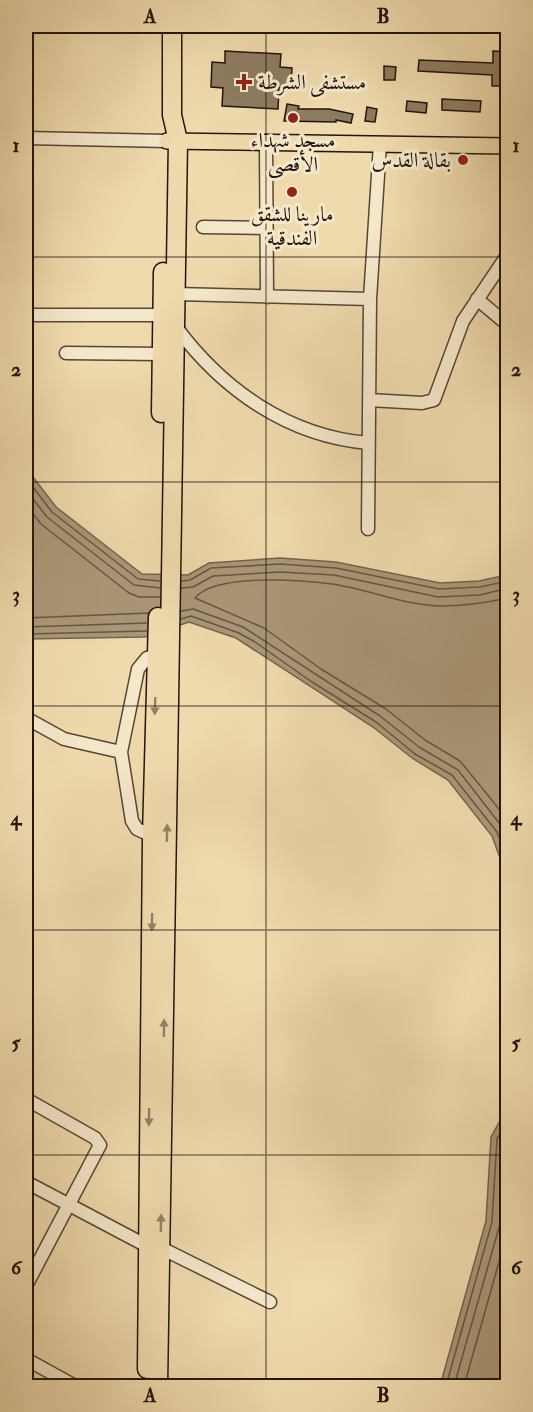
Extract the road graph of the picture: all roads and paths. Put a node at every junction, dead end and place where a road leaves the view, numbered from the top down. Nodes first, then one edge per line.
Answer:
1 (172, 26) edge
2 (173, 137) junction
3 (26, 138) edge
4 (266, 143) junction
5 (380, 144) junction
6 (507, 147) edge
7 (203, 227) dead end
8 (266, 228) junction
9 (507, 254) edge
10 (176, 294) junction
11 (267, 297) junction
12 (370, 299) junction
13 (477, 299) junction
14 (26, 315) edge
15 (169, 321) junction
16 (507, 325) edge
17 (66, 354) dead end
18 (162, 354) junction
19 (369, 400) junction
20 (167, 423) junction
21 (368, 443) junction
22 (368, 529) dead end
23 (161, 650) junction
24 (26, 718) edge
25 (121, 752) junction
26 (152, 836) junction
27 (26, 1099) edge
28 (26, 1182) edge
29 (68, 1205) junction
30 (154, 1247) junction
31 (26, 1286) edge
32 (270, 1302) dead end
33 (26, 1359) edge
34 (75, 1386) edge
35 (146, 1386) edge
36 (158, 1386) edge

1 - 2 highway
2 - 3 street
2 - 4 main road
2 - 10 highway
2 - 15 highway
4 - 5 main road
4 - 8 street
5 - 6 main road
5 - 12 street
7 - 8 street
8 - 11 street
9 - 13 street
10 - 11 street
10 - 15 highway
11 - 12 street
12 - 19 street
13 - 16 street
13 - 19 street
14 - 15 street
15 - 18 highway
15 - 20 highway
15 - 21 street
17 - 18 street
18 - 20 highway
19 - 21 street
20 - 23 highway
21 - 22 street
23 - 25 street
23 -> 26 highway
30 -> 23 highway
24 - 25 street
25 - 26 street
26 -> 30 highway
27 - 29 street
28 - 29 street
29 - 30 street
29 - 31 street
30 - 32 street
30 - 35 highway
30 - 36 highway
33 - 34 street

